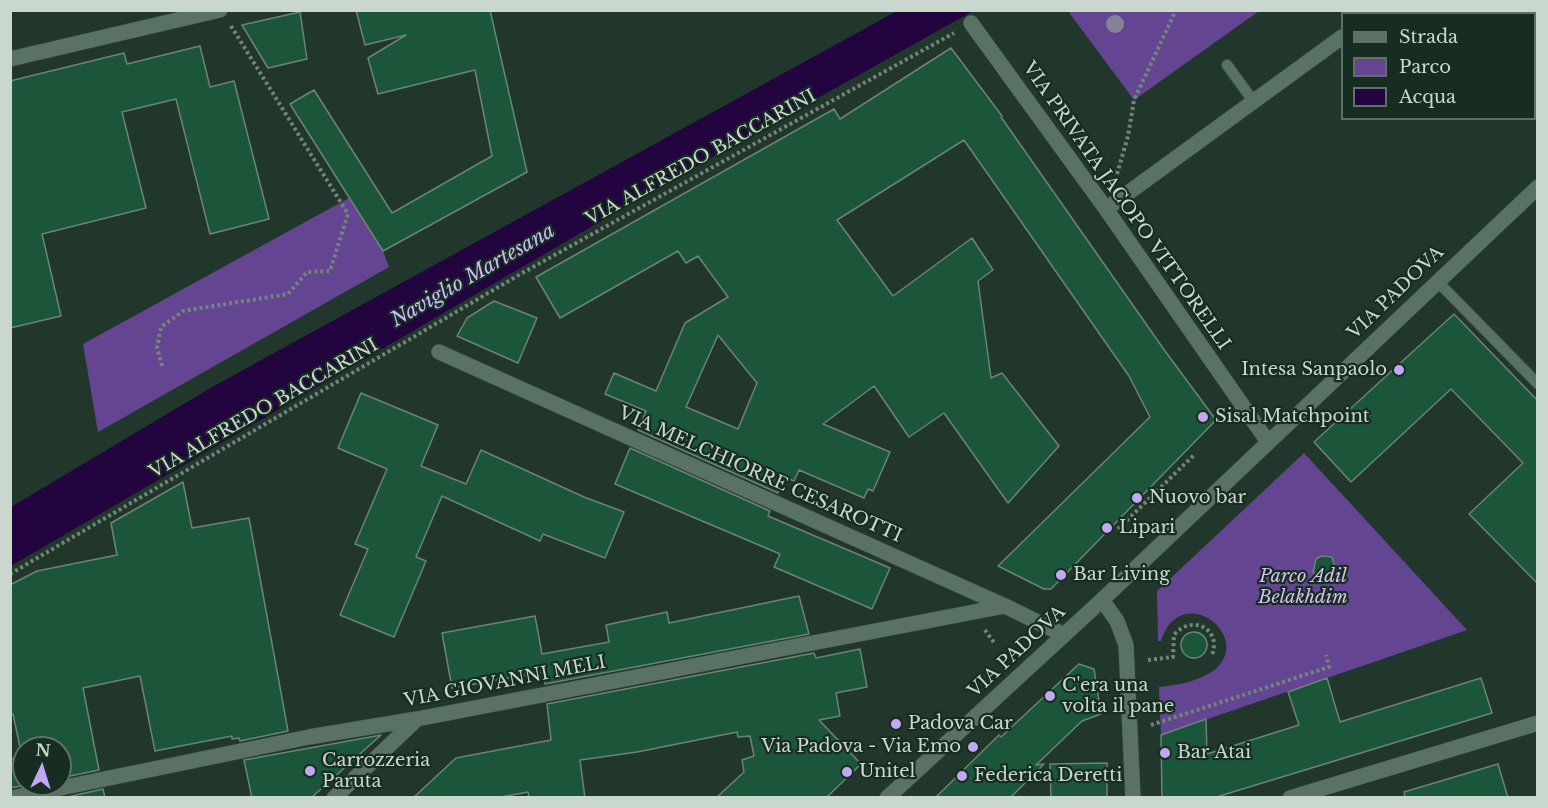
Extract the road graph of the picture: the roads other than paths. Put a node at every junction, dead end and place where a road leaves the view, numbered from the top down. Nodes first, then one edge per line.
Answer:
1 (223, 14) edge
2 (971, 23) road end
3 (1341, 38) edge
4 (10, 59) edge
5 (1227, 65) dead end
6 (1254, 102) junction
7 (1538, 187) edge
8 (1106, 208) junction
9 (1437, 281) junction
10 (439, 352) dead end
11 (1538, 384) edge
12 (1268, 442) junction
13 (1102, 600) junction
14 (1005, 606) junction
15 (1064, 635) junction
16 (417, 718) junction
17 (1538, 723) edge
18 (12, 798) edge
19 (334, 798) edge
20 (887, 798) edge
21 (1134, 798) edge
22 (1290, 798) edge

1 - 4 street
2 - 8 street, VIA PRIVATA JACOPO VITTORELLI
3 - 6 street
5 - 6 lane
6 - 8 street
7 - 9 street, VIA PADOVA
8 - 12 street, VIA PRIVATA JACOPO VITTORELLI
9 - 11 lane
9 - 12 street, VIA PADOVA
10 - 14 street, VIA MELCHIORRE CESAROTTI
12 - 13 street, VIA PADOVA
13 - 15 street, VIA PADOVA
13 - 21 street
14 - 15 street, VIA MELCHIORRE CESAROTTI
14 - 16 street, VIA GIOVANNI MELI
15 - 20 street, VIA PADOVA
16 - 18 street, VIA GIOVANNI MELI
16 - 19 street
17 - 22 street

